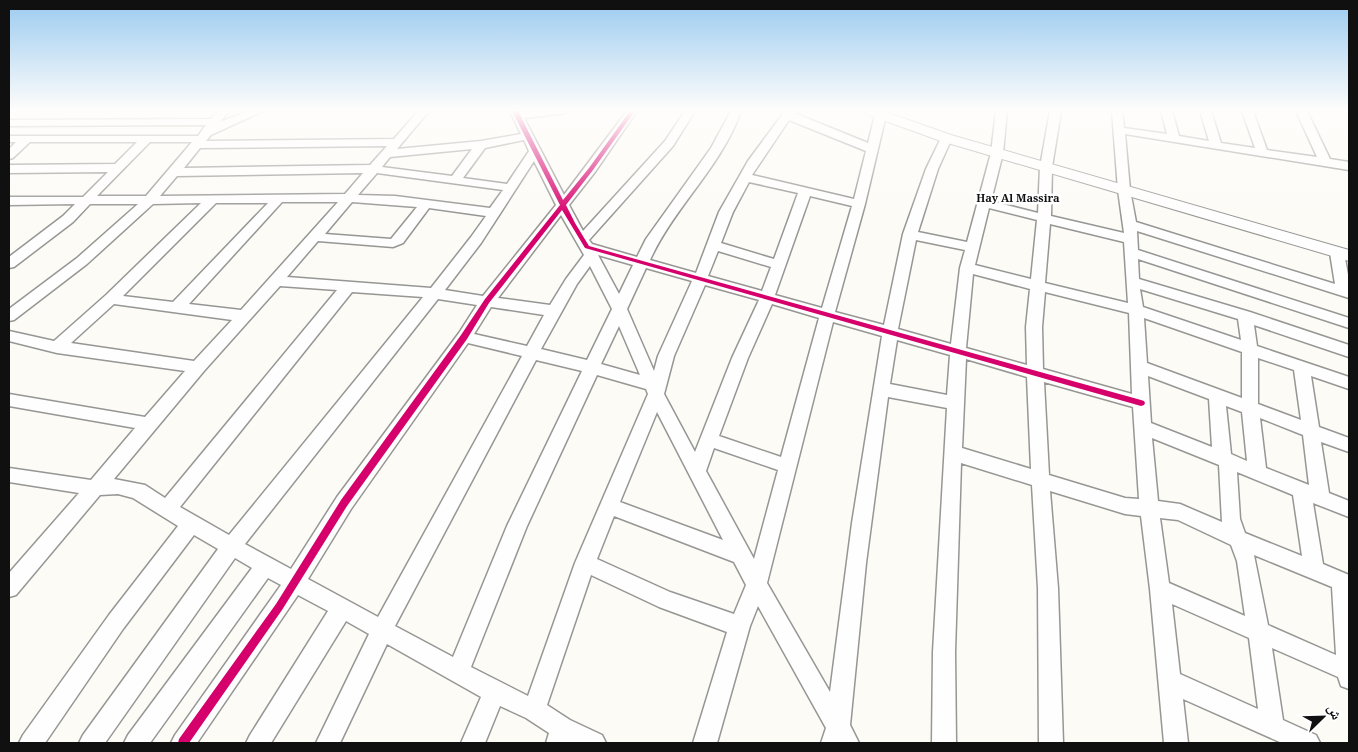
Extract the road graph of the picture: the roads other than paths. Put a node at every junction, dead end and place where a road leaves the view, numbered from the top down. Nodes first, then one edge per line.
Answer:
1 (19, 146) edge
2 (140, 146) edge
3 (195, 146) edge
4 (366, 146) edge
5 (448, 146) edge
6 (480, 146) edge
7 (533, 146) edge
8 (607, 146) edge
9 (667, 146) edge
10 (718, 146) edge
11 (766, 146) edge
12 (865, 146) edge
13 (942, 146) edge
14 (974, 146) edge
15 (998, 146) edge
16 (1050, 146) edge
17 (1120, 146) edge
18 (1223, 146) edge
19 (1260, 146) edge
20 (1318, 146) edge
21 (391, 148) junction
22 (872, 149) joint
23 (536, 151) junction
24 (1262, 152) junction
25 (997, 153) junction
26 (9, 156) edge
27 (1325, 162) junction
28 (1349, 166) edge
29 (1046, 167) junction
30 (119, 168) junction
31 (9, 169) edge
32 (373, 169) junction
33 (174, 172) junction
34 (745, 177) junction
35 (455, 180) junction
36 (477, 183) junction
37 (512, 188) junction
38 (1124, 190) junction
39 (805, 192) junction
40 (349, 198) junction
41 (213, 199) junction
42 (278, 199) junction
43 (88, 200) junction
44 (150, 200) junction
45 (9, 202) edge
46 (983, 203) junction
47 (563, 204) junction
48 (859, 204) junction
49 (425, 205) junction
50 (460, 209) junction
51 (495, 213) junction
52 (1044, 219) junction
53 (910, 234) junction
54 (314, 237) junction
55 (1130, 238) junction
56 (714, 245) junction
57 (587, 247) junction
58 (972, 247) junction
59 (1216, 251) junction
60 (1343, 254) edge
61 (642, 261) junction
62 (9, 264) edge
63 (779, 265) junction
64 (967, 268) junction
65 (700, 278) junction
66 (1217, 280) junction
67 (276, 281) junction
68 (1132, 282) junction
69 (1037, 284) junction
70 (349, 286) junction
71 (1346, 292) edge
72 (433, 293) junction
73 (767, 298) junction
74 (111, 299) junction
75 (487, 301) junction
76 (177, 307) junction
77 (619, 308) junction
78 (1136, 310) junction
79 (554, 312) junction
80 (826, 315) junction
81 (9, 316) edge
82 (244, 316) junction
83 (1244, 316) junction
84 (1349, 323) edge
85 (890, 334) junction
86 (9, 336) edge
87 (464, 337) junction
88 (57, 347) junction
89 (1250, 350) junction
90 (1349, 351) edge
91 (532, 353) junction
92 (958, 353) junction
93 (1138, 366) junction
94 (198, 367) junction
95 (591, 367) junction
96 (1302, 368) junction
97 (1037, 374) junction
98 (1349, 384) edge
99 (654, 389) junction
100 (881, 389) junction
101 (1217, 395) junction
102 (9, 400) edge
103 (956, 403) junction
104 (1141, 403) junction
105 (1250, 408) junction
106 (149, 424) junction
107 (1143, 427) junction
108 (1312, 430) junction
109 (708, 439) junction
110 (1349, 445) edge
111 (953, 453) junction
112 (1225, 459) junction
113 (788, 466) junction
114 (697, 471) junction
115 (1258, 472) junction
116 (9, 475) edge
117 (1040, 479) junction
118 (95, 488) junction
119 (1302, 490) junction
120 (1320, 497) junction
121 (609, 506) junction
122 (1150, 508) junction
123 (167, 509) junction
124 (1349, 509) edge
125 (191, 524) junction
126 (1238, 539) junction
127 (232, 546) junction
128 (741, 556) junction
129 (585, 563) junction
130 (265, 566) junction
131 (1314, 570) junction
132 (295, 582) junction
133 (1346, 583) edge
134 (757, 584) junction
135 (9, 588) edge
136 (1160, 589) junction
137 (342, 608) junction
138 (739, 626) junction
139 (382, 630) junction
140 (1260, 632) junction
141 (458, 671) junction
142 (1349, 671) edge
143 (1349, 678) edge
144 (1169, 681) junction
145 (494, 692) junction
146 (534, 710) junction
147 (1272, 726) junction
148 (836, 734) edge
149 (560, 736) edge
150 (31, 743) edge
151 (92, 743) edge
152 (136, 743) edge
153 (183, 743) edge
154 (258, 743) edge
155 (328, 743) edge
156 (473, 743) edge
157 (594, 743) edge
158 (705, 743) edge
159 (848, 743) edge
160 (944, 743) edge
161 (1051, 743) edge
162 (1176, 743) edge
163 (1308, 743) edge

1 - 26 street
2 - 30 street
3 - 33 street
4 - 21 street
5 - 21 street
6 - 35 street
7 - 23 street
8 - 47 street
9 - 57 street
10 - 61 street
11 - 34 street
12 - 22 street
13 - 53 street
14 - 25 street
15 - 25 street
16 - 29 street
17 - 38 street
18 - 24 street
19 - 24 street
20 - 27 street
21 - 32 street
22 - 48 street
23 - 37 street
23 - 47 street
24 - 27 street
25 - 29 street
25 - 46 street
27 - 28 street
29 - 38 street
29 - 52 street
30 - 31 street
30 - 43 street
32 - 33 street
32 - 35 street
32 - 40 street
33 - 44 street
34 - 39 street
34 - 56 street
35 - 36 street
36 - 37 street
36 - 50 street
37 - 51 street
38 - 55 street
38 - 60 street
39 - 48 street
39 - 63 street
40 - 42 street
40 - 49 street
40 - 54 street
41 - 42 street
41 - 44 street
41 - 74 street
42 - 76 street
43 - 44 street
43 - 45 street
43 - 62 street
44 - 81 street
46 - 52 street
46 - 58 street
47 - 57 street
47 - 75 street
48 - 80 street
49 - 50 street
49 - 54 street
50 - 51 street
51 - 72 street
52 - 55 street
52 - 69 street
53 - 58 street
53 - 85 street
54 - 67 street
55 - 59 street
55 - 66 street
55 - 68 street
56 - 63 street
56 - 65 street
57 - 61 street
57 - 77 street
57 - 79 street
58 - 64 street
59 - 66 street
59 - 71 street
60 - 71 street
61 - 65 street
61 - 77 street
63 - 73 street
64 - 69 street
64 - 92 street
65 - 73 street
65 - 99 street
66 - 84 street
67 - 70 street
67 - 82 street
68 - 78 street
68 - 83 street
69 - 78 street
69 - 97 street
70 - 72 street
70 - 123 street
72 - 75 street
72 - 127 street
73 - 80 street
73 - 109 street
74 - 76 street
74 - 88 street
75 - 79 street
75 - 87 street
76 - 82 street
77 - 95 street
77 - 99 street
78 - 89 street
78 - 93 street
79 - 91 street
80 - 85 street
80 - 113 street
82 - 94 street
83 - 89 street
83 - 90 street
85 - 92 street
85 - 100 street
86 - 88 street
87 - 91 street
87 - 132 street
88 - 94 street
89 - 96 street
89 - 105 street
91 - 95 street
91 - 139 street
92 - 97 street
92 - 103 street
93 - 101 street
93 - 104 street
94 - 106 street
95 - 99 street
95 - 141 street
96 - 98 street
96 - 108 street
97 - 104 street
97 - 117 street
99 - 114 street
99 - 121 street
100 - 103 street
100 - 148 street
101 - 105 street
101 - 112 street
102 - 106 street
103 - 111 street
104 - 107 street
105 - 108 street
105 - 115 street
106 - 118 street
107 - 112 street
107 - 122 street
108 - 110 street
108 - 120 street
109 - 113 street
109 - 114 street
111 - 117 street
111 - 160 street
112 - 115 street
112 - 126 street
113 - 134 street
114 - 128 street
115 - 119 street
116 - 118 street
117 - 122 street
117 - 161 street
118 - 123 street
118 - 135 street
119 - 120 street
119 - 131 street
120 - 124 street
121 - 128 street
121 - 129 street
122 - 126 street
122 - 136 street
123 - 125 street
125 - 127 street
125 - 150 street
126 - 131 street
126 - 140 street
127 - 130 street
127 - 151 street
128 - 134 street
129 - 138 street
129 - 146 street
130 - 132 street
130 - 152 street
131 - 133 street
132 - 137 street
132 - 153 street
133 - 142 street
134 - 138 street
134 - 148 street
136 - 140 street
136 - 144 street
137 - 139 street
137 - 154 street
138 - 158 street
139 - 141 street
139 - 155 street
140 - 142 street
140 - 147 street
141 - 145 street
142 - 143 street
144 - 147 street
144 - 162 street
145 - 146 street
145 - 156 street
146 - 149 street
147 - 163 street
148 - 159 street
149 - 157 street

